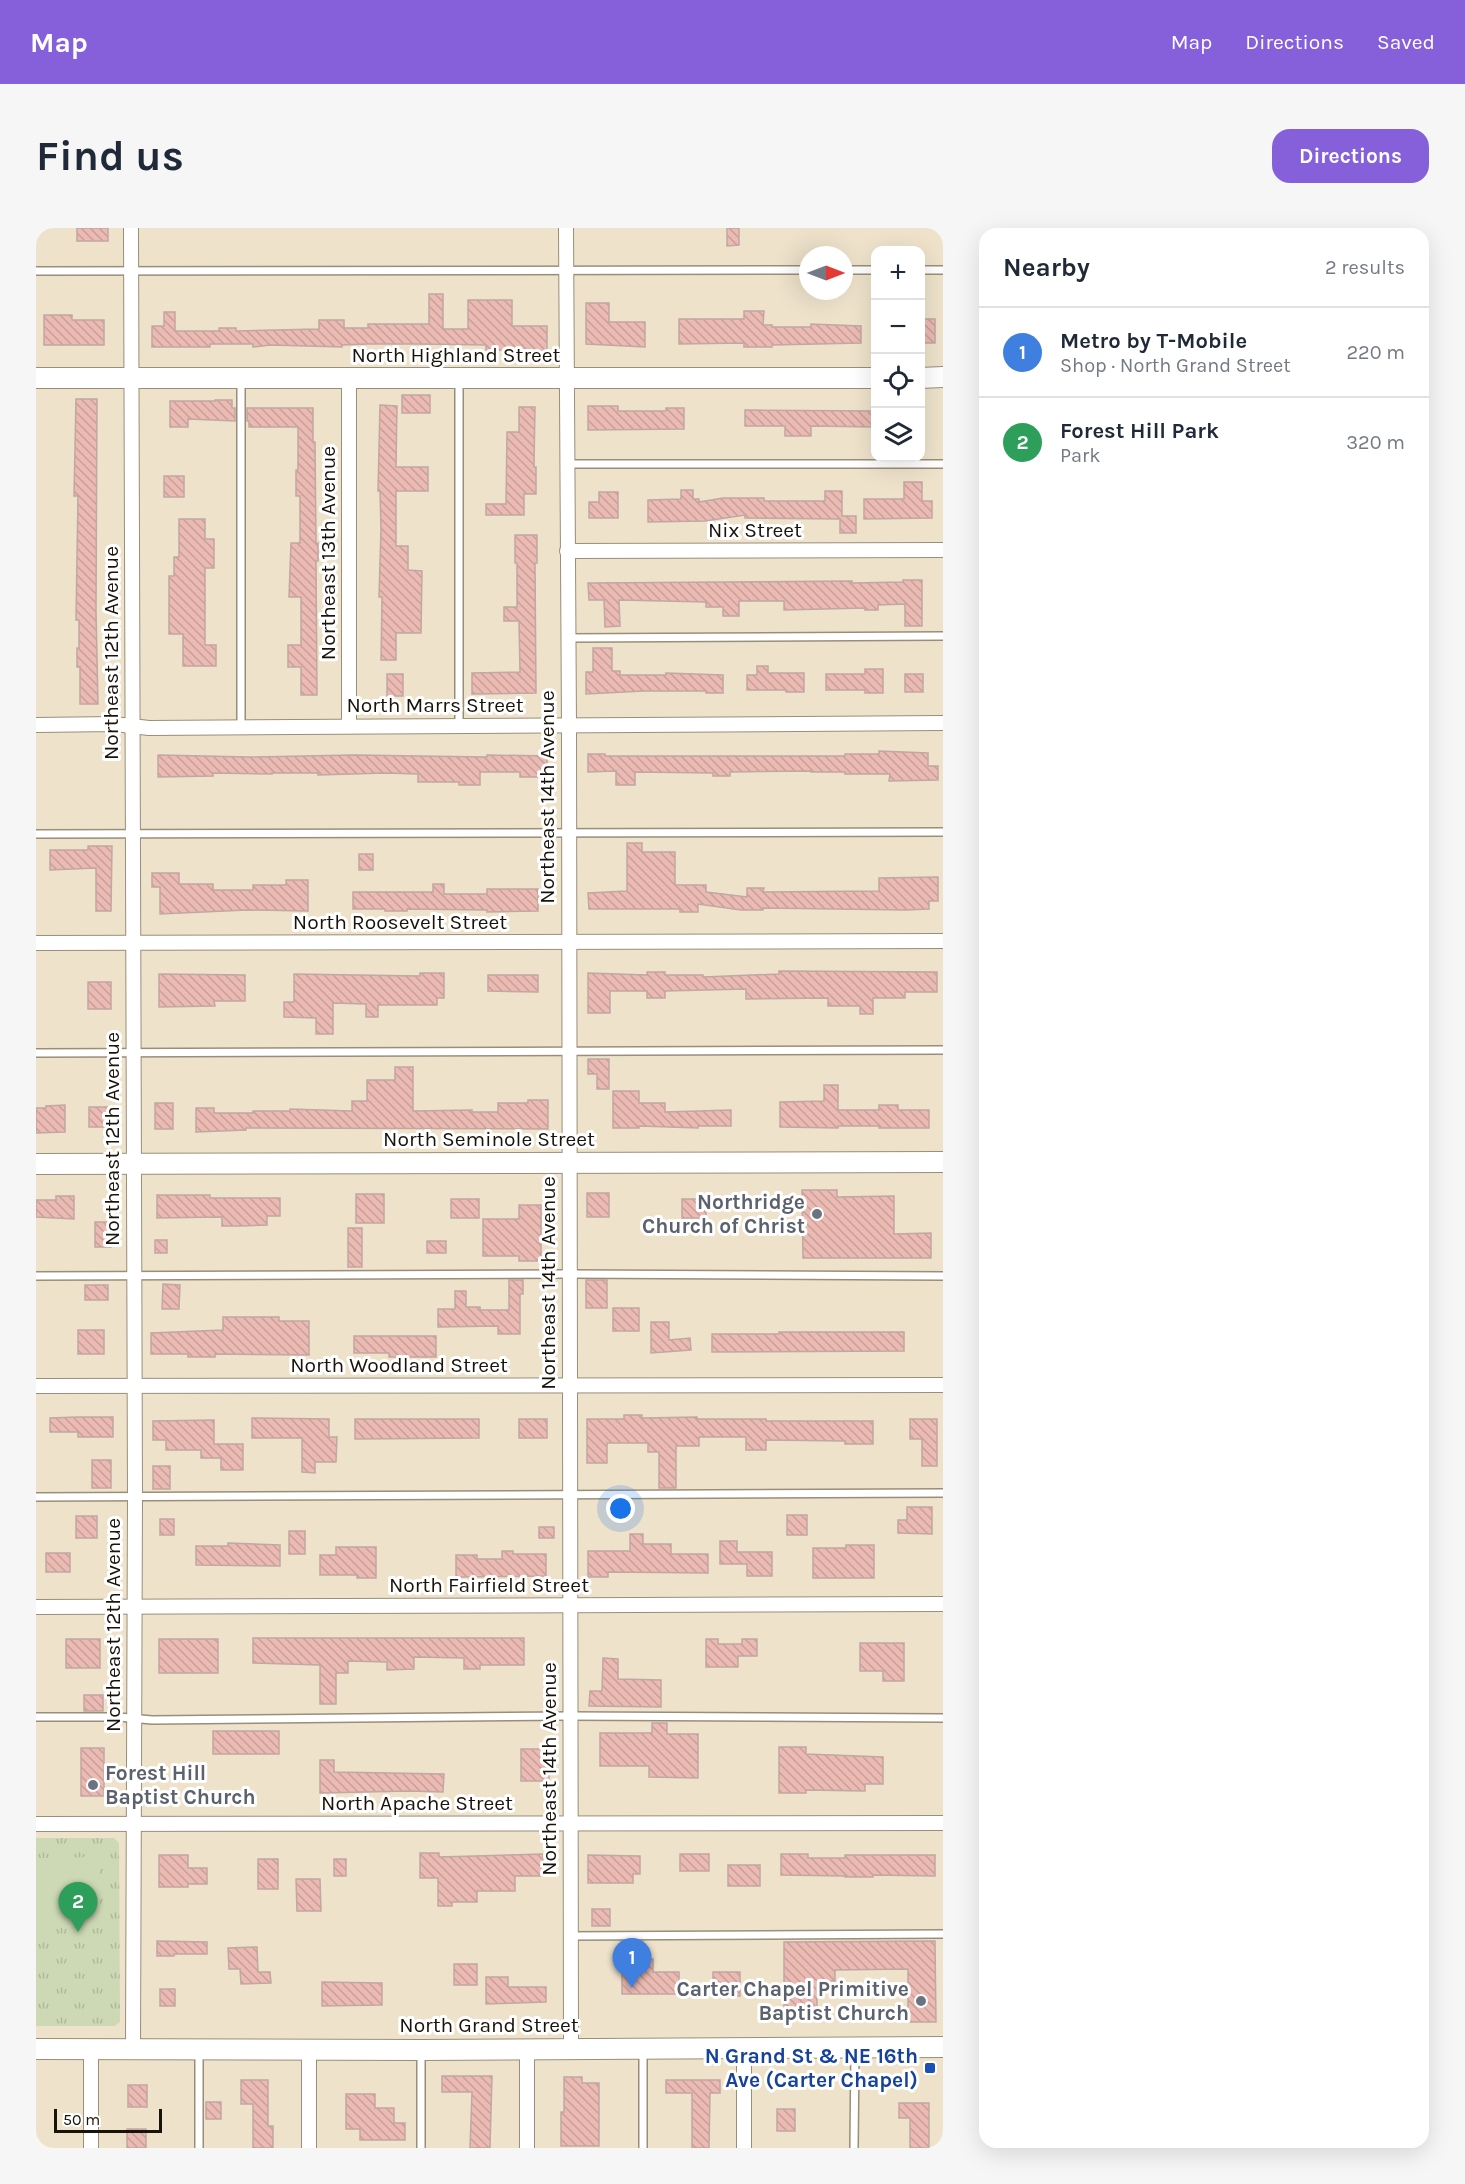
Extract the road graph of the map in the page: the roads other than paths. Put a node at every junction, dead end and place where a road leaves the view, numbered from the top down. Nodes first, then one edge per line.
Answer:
1 (131, 228) edge
2 (566, 228) edge
3 (567, 270) junction
4 (799, 270) edge
5 (853, 270) edge
6 (871, 270) edge
7 (925, 270) edge
8 (943, 270) edge
9 (36, 271) edge
10 (131, 271) junction
11 (943, 377) edge
12 (36, 378) edge
13 (459, 378) junction
14 (567, 378) junction
15 (871, 378) edge
16 (925, 378) edge
17 (132, 379) junction
18 (241, 380) junction
19 (349, 380) junction
20 (567, 464) junction
21 (943, 464) edge
22 (943, 550) edge
23 (567, 551) junction
24 (943, 636) edge
25 (568, 638) junction
26 (943, 723) edge
27 (36, 724) edge
28 (569, 725) junction
29 (132, 726) junction
30 (241, 726) junction
31 (349, 726) junction
32 (459, 726) junction
33 (943, 832) edge
34 (569, 833) junction
35 (36, 834) edge
36 (132, 834) junction
37 (943, 941) edge
38 (36, 943) edge
39 (131, 943) junction
40 (568, 943) junction
41 (943, 1050) edge
42 (568, 1051) junction
43 (36, 1053) edge
44 (132, 1053) junction
45 (568, 1162) junction
46 (943, 1162) edge
47 (36, 1164) edge
48 (132, 1164) junction
49 (569, 1274) junction
50 (36, 1276) edge
51 (133, 1276) junction
52 (943, 1276) edge
53 (943, 1385) edge
54 (36, 1386) edge
55 (134, 1386) junction
56 (569, 1386) junction
57 (943, 1493) edge
58 (569, 1494) junction
59 (135, 1496) junction
60 (36, 1497) edge
61 (943, 1604) edge
62 (570, 1606) junction
63 (36, 1607) edge
64 (134, 1607) junction
65 (569, 1716) junction
66 (36, 1717) edge
67 (943, 1718) edge
68 (135, 1719) junction
69 (569, 1823) junction
70 (943, 1823) edge
71 (36, 1824) edge
72 (134, 1824) junction
73 (943, 1934) edge
74 (570, 1936) junction
75 (943, 2047) edge
76 (744, 2048) junction
77 (855, 2048) junction
78 (36, 2049) edge
79 (91, 2049) junction
80 (133, 2049) junction
81 (309, 2049) junction
82 (571, 2049) junction
83 (643, 2049) junction
84 (199, 2050) junction
85 (421, 2050) junction
86 (527, 2050) junction
87 (91, 2148) edge
88 (199, 2148) edge
89 (309, 2148) edge
90 (421, 2148) edge
91 (527, 2148) edge
92 (643, 2148) edge
93 (744, 2148) edge
94 (854, 2148) edge

1 - 10 street, Northeast 12th Avenue
2 - 3 street, Northeast 14th Avenue
3 - 4 lane
3 - 10 lane
3 - 14 street, Northeast 14th Avenue
5 - 6 lane
7 - 8 lane
9 - 10 lane
10 - 17 street, Northeast 12th Avenue
11 - 16 street
12 - 17 street, North Highland Street
13 - 14 street, North Highland Street
13 - 19 street, North Highland Street
13 - 32 lane
14 - 15 street, North Highland Street
14 - 20 street, Northeast 14th Avenue
17 - 18 street, North Highland Street
17 - 29 street, Northeast 12th Avenue
18 - 19 street, North Highland Street
18 - 30 lane
19 - 31 street, Northeast 13th Avenue
20 - 21 lane
20 - 23 street, Northeast 14th Avenue
22 - 23 street, Nix Street
23 - 25 street, Northeast 14th Avenue
24 - 25 lane
25 - 28 street, Northeast 14th Avenue
26 - 28 street, North Marrs Street
27 - 29 street, North Marrs Street
28 - 32 street, North Marrs Street
28 - 34 street, Northeast 14th Avenue
29 - 30 street, North Marrs Street
29 - 36 street, Northeast 12th Avenue
30 - 31 street, North Marrs Street
31 - 32 street, North Marrs Street
33 - 34 lane
34 - 36 lane
34 - 40 street, Northeast 14th Avenue
35 - 36 lane
36 - 39 street, Northeast 12th Avenue
37 - 40 street, North Roosevelt Street
38 - 39 street, North Roosevelt Street
39 - 40 street, North Roosevelt Street
39 - 44 street, Northeast 12th Avenue
40 - 42 street, Northeast 14th Avenue
41 - 42 lane
42 - 44 lane
42 - 45 street, Northeast 14th Avenue
43 - 44 lane
44 - 48 street, Northeast 12th Avenue
45 - 46 street, North Seminole Street
45 - 48 street, North Seminole Street
45 - 49 street, Northeast 14th Avenue
47 - 48 street, North Seminole Street
48 - 51 street, Northeast 12th Avenue
49 - 51 lane
49 - 52 lane
49 - 56 street, Northeast 14th Avenue
50 - 51 lane
51 - 55 street, Northeast 12th Avenue
53 - 56 street, North Woodland Street
54 - 55 street, North Woodland Street
55 - 56 street, North Woodland Street
55 - 59 street, Northeast 12th Avenue
56 - 58 street, Northeast 14th Avenue
57 - 58 lane
58 - 59 lane
58 - 62 street, Northeast 14th Avenue
59 - 60 lane
59 - 64 street, Northeast 12th Avenue
61 - 62 street, North Fairfield Street
62 - 64 street, North Fairfield Street
62 - 65 street, Northeast 14th Avenue
63 - 64 street, North Fairfield Street
64 - 68 street, Northeast 12th Avenue
65 - 67 lane
65 - 68 lane
65 - 69 street, Northeast 14th Avenue
66 - 68 lane
68 - 72 street, Northeast 12th Avenue
69 - 70 street, North Apache Street
69 - 72 street, North Apache Street
69 - 74 street, Northeast 14th Avenue
71 - 72 street, North Apache Street
72 - 80 street, Northeast 12th Avenue
73 - 74 lane
74 - 82 street, Northeast 14th Avenue
75 - 77 street, North Grand Street
76 - 77 street, North Grand Street
76 - 83 street, North Grand Street
76 - 93 street
77 - 94 lane
78 - 79 street, North Grand Street
79 - 80 street, North Grand Street
79 - 87 street
80 - 84 street, North Grand Street
81 - 84 street, North Grand Street
81 - 85 street, North Grand Street
81 - 89 street
82 - 83 street, North Grand Street
82 - 86 street, North Grand Street
83 - 92 lane
84 - 88 lane
85 - 86 street, North Grand Street
85 - 90 lane
86 - 91 street

